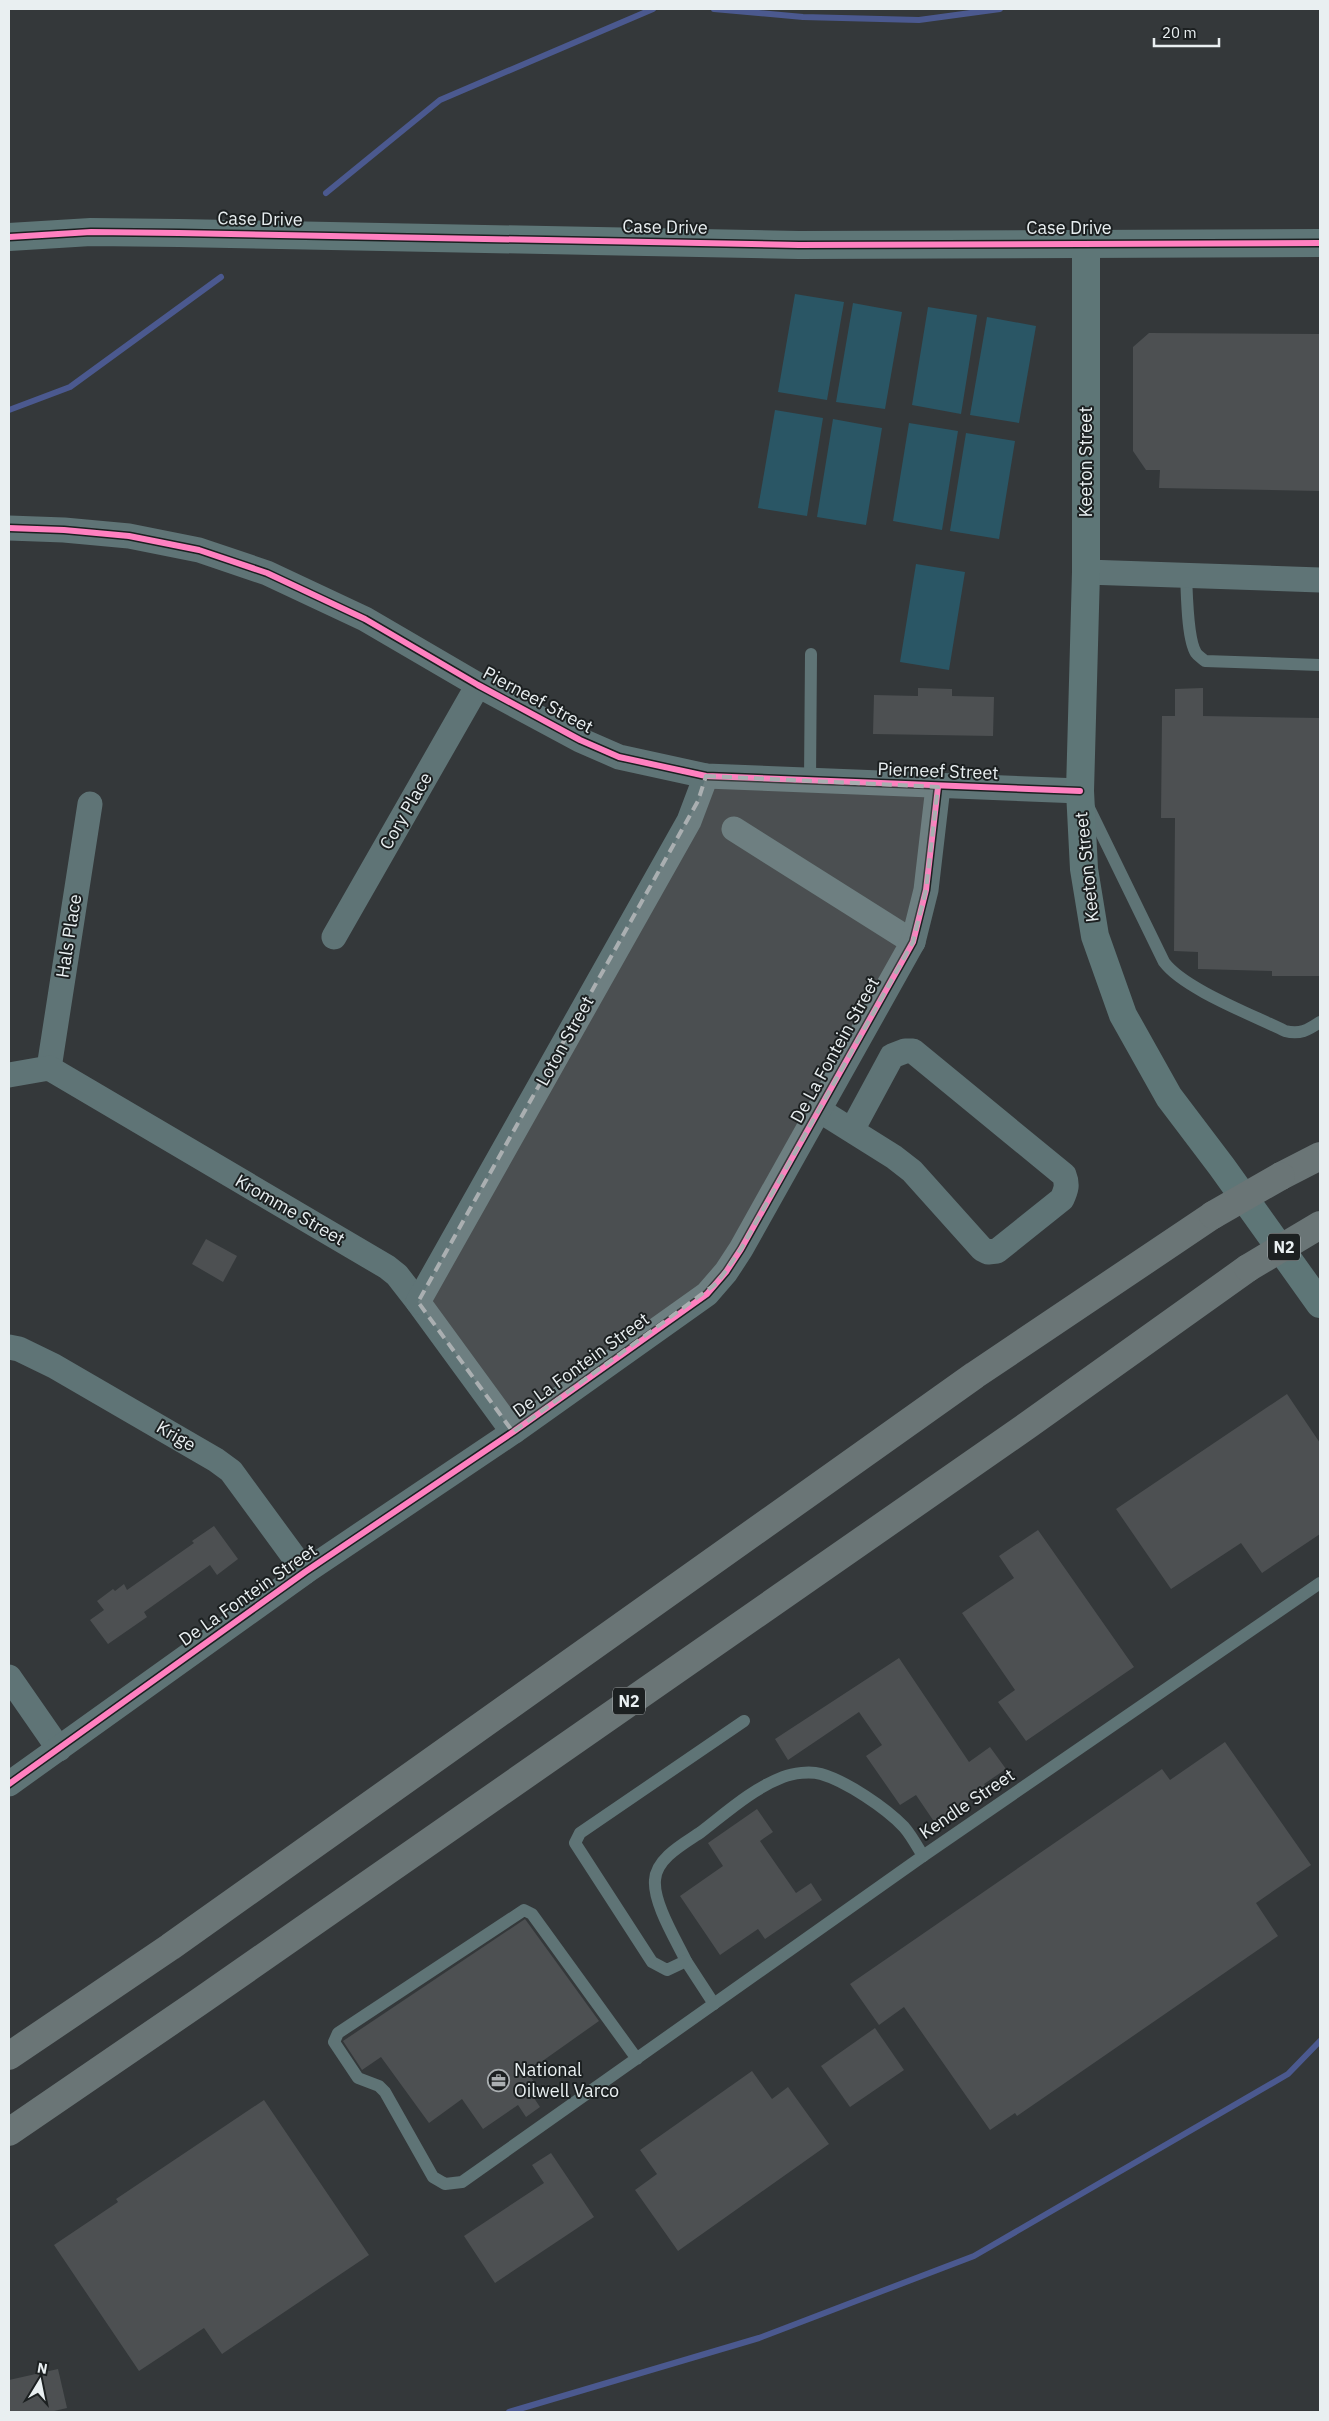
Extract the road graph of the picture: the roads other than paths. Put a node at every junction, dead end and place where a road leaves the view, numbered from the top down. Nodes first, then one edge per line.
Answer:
1 (9, 237) edge
2 (1086, 243) junction
3 (1320, 243) edge
4 (9, 528) edge
5 (1086, 572) junction
6 (1186, 575) junction
7 (1320, 580) edge
8 (811, 654) dead end
9 (1320, 664) edge
10 (478, 685) junction
11 (706, 776) junction
12 (810, 781) junction
13 (938, 787) junction
14 (1080, 791) junction
15 (90, 804) dead end
16 (734, 829) dead end
17 (334, 937) dead end
18 (913, 942) junction
19 (1320, 1022) edge
20 (49, 1068) junction
21 (9, 1075) edge
22 (819, 1110) junction
23 (852, 1130) junction
24 (1319, 1157) edge
25 (1320, 1225) edge
26 (1320, 1247) edge
27 (1255, 1274) junction
28 (418, 1302) junction
29 (1320, 1304) edge
30 (9, 1347) edge
31 (513, 1432) junction
32 (305, 1572) junction
33 (1320, 1583) edge
34 (9, 1677) edge
35 (744, 1721) dead end
36 (59, 1749) junction
37 (9, 1784) edge
38 (923, 1856) junction
39 (686, 1961) junction
40 (714, 2004) junction
41 (9, 2056) edge
42 (637, 2059) junction
43 (9, 2132) edge

1 - 2 street, Case Drive
2 - 3 street, Case Drive
2 - 5 street, Keeton Street
4 - 10 street, Pierneef Street
5 - 6 street
5 - 14 street, Keeton Street
6 - 7 street
6 - 9 lane
8 - 12 lane
10 - 11 street, Pierneef Street
10 - 17 street, Cory Place
11 - 12 street, Pierneef Street
11 - 28 street, Loton Street
12 - 13 street, Pierneef Street
13 - 14 street, Pierneef Street
13 - 18 street, De La Fontein Street
14 - 19 lane
14 - 29 street, Keeton Street
15 - 20 street, Hals Place
16 - 18 street
18 - 22 street, De La Fontein Street
20 - 21 street
20 - 28 street, Kromme Street
22 - 23 street
22 - 31 street, De La Fontein Street
23 - 23 street
24 - 41 highway, bridge
25 - 27 highway, N2, bridge
26 - 27 highway
27 - 43 highway, N2
28 - 31 street, Kromme Street
30 - 32 street, Krige
31 - 32 street, De La Fontein Street
32 - 36 street, De La Fontein Street
33 - 38 lane, Kendle Street
34 - 36 street
35 - 39 lane
36 - 37 street, De La Fontein Street
38 - 39 lane
38 - 40 lane, Kendle Street
39 - 40 lane
40 - 42 lane, Kendle Street
42 - 42 lane, Kendle Street

